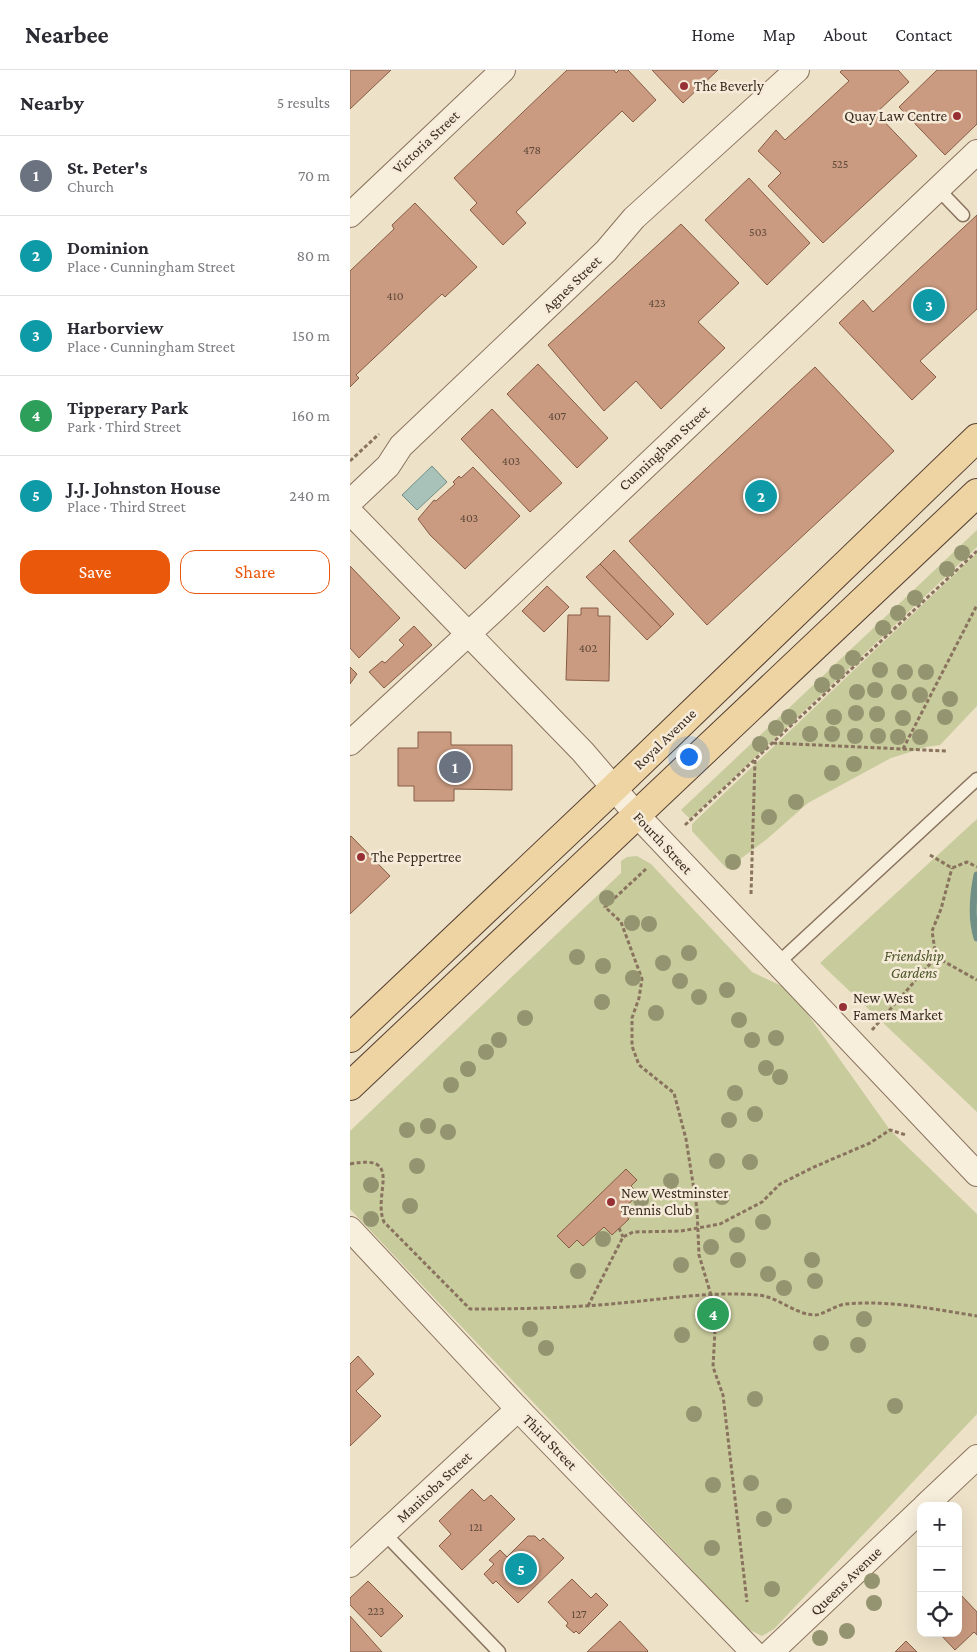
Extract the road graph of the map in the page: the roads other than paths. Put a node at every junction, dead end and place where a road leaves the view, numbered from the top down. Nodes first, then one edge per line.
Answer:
1 (503, 70) edge
2 (797, 70) edge
3 (977, 152) edge
4 (938, 189) junction
5 (350, 214) edge
6 (964, 215) dead end
7 (977, 438) edge
8 (977, 492) edge
9 (350, 502) edge
10 (350, 512) edge
11 (468, 634) junction
12 (350, 743) edge
13 (977, 779) edge
14 (614, 788) junction
15 (636, 814) junction
16 (778, 964) junction
17 (350, 1038) edge
18 (350, 1086) edge
19 (977, 1174) edge
20 (350, 1229) edge
21 (518, 1410) junction
22 (977, 1457) edge
23 (929, 1502) edge
24 (917, 1514) edge
25 (384, 1533) junction
26 (350, 1565) edge
27 (499, 1652) edge
28 (753, 1652) edge
29 (771, 1652) edge

1 - 5 street, Victoria Street
2 - 9 street, Agnes Street
3 - 4 street, Cunningham Street
4 - 6 lane
4 - 11 street, Cunningham Street
7 - 14 main road, Royal Avenue
8 - 15 main road
10 - 11 street, Fourth Street
11 - 12 street, Cunningham Street
11 - 14 street, Fourth Street
13 - 16 lane
14 - 15 street, Fourth Street
14 - 17 main road, Royal Avenue
15 - 16 street, Fourth Street
15 - 18 main road
16 - 19 street, Fourth Street
20 - 21 street, Third Street
21 - 25 street, Manitoba Street
21 - 28 street, Third Street
22 - 23 street
24 - 29 street, Queens Avenue
25 - 26 street, Manitoba Street
25 - 27 lane

